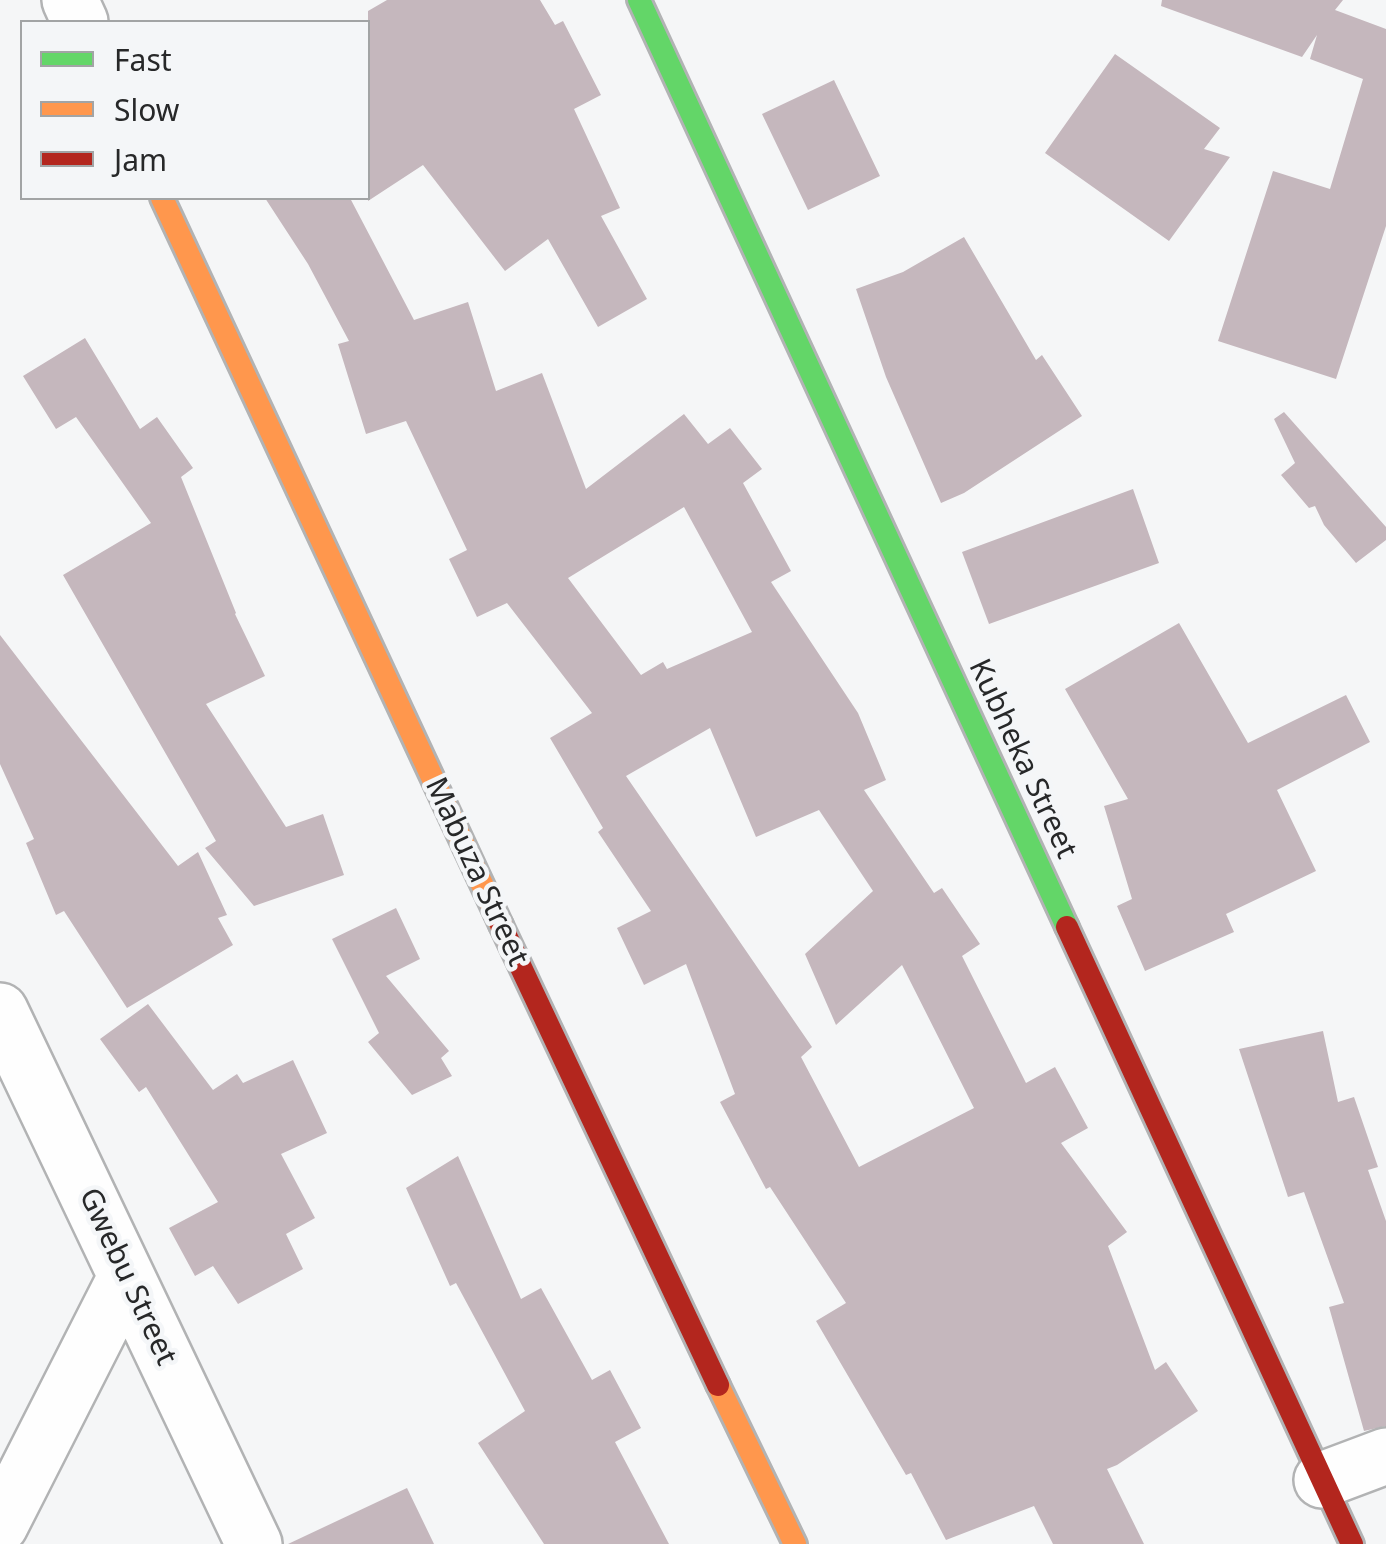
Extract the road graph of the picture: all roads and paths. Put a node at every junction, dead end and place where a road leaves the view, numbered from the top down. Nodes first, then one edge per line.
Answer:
1 (639, 0) edge
2 (163, 200) edge
3 (0, 1010) edge
4 (126, 1277) junction
5 (1386, 1456) edge
6 (1322, 1480) junction
7 (0, 1525) edge
8 (254, 1544) edge
9 (795, 1544) edge
10 (1352, 1544) edge

1 - 6 street, Kubheka Street
2 - 9 street, Mabuza Street
3 - 4 street, Gwebu Street
4 - 7 street
4 - 8 street, Gwebu Street
5 - 6 street
6 - 10 street, Kubheka Street

